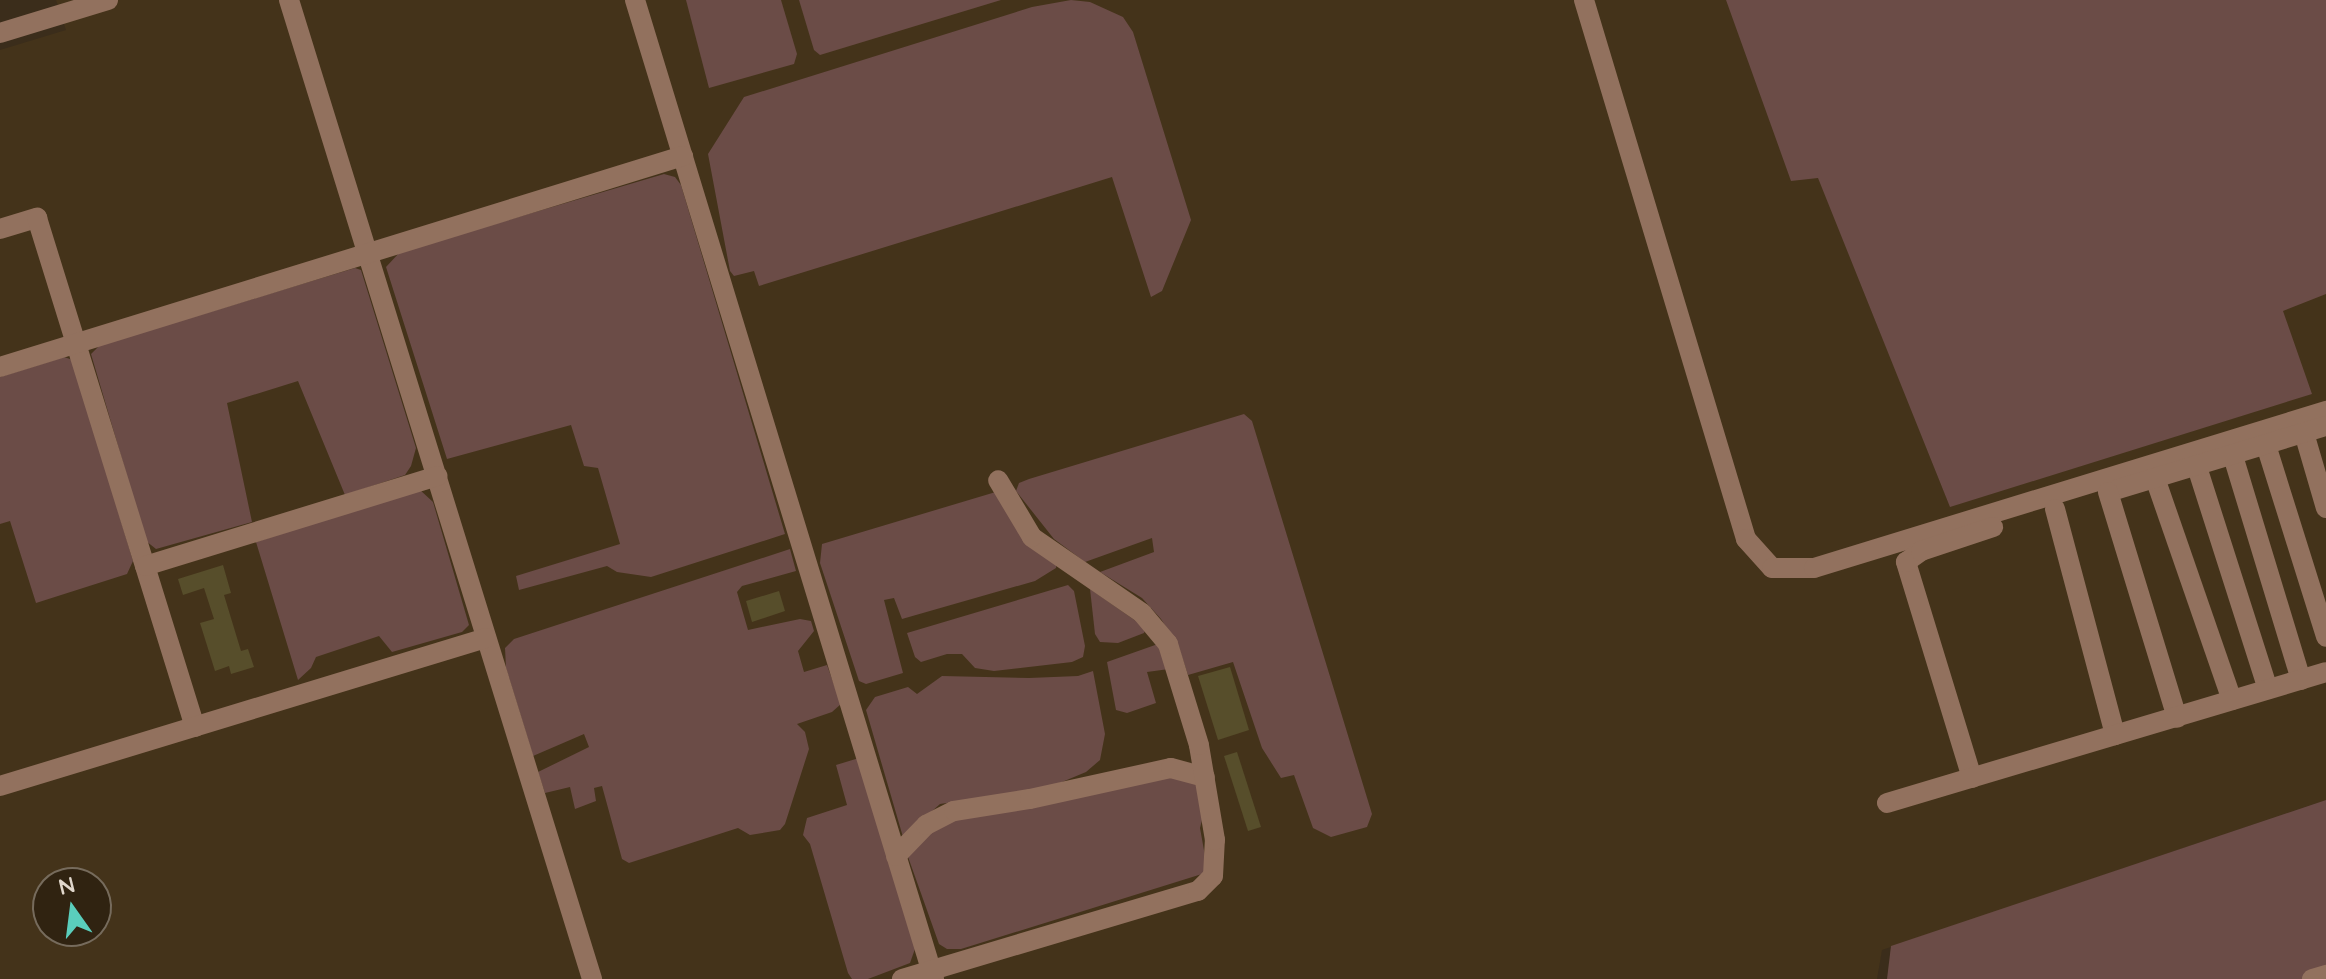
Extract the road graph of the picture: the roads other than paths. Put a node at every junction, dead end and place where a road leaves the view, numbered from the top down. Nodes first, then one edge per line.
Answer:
1 (108, 0) edge
2 (289, 0) edge
3 (635, 0) edge
4 (1584, 0) edge
5 (0, 33) edge
6 (683, 156) junction
7 (0, 229) edge
8 (369, 255) junction
9 (76, 344) junction
10 (0, 367) edge
11 (2326, 411) edge
12 (2326, 426) edge
13 (2304, 433) junction
14 (2266, 445) junction
15 (2233, 456) junction
16 (2197, 467) junction
17 (437, 476) junction
18 (2155, 478) junction
19 (998, 480) dead end
20 (2108, 492) junction
21 (2326, 508) edge
22 (2055, 509) junction
23 (145, 566) junction
24 (2326, 637) edge
25 (486, 638) junction
26 (2326, 672) edge
27 (2301, 680) junction
28 (2268, 689) junction
29 (2232, 700) junction
30 (2177, 718) junction
31 (195, 727) junction
32 (2115, 735) junction
33 (1205, 777) junction
34 (1972, 778) junction
35 (0, 786) edge
36 (1887, 803) dead end
37 (896, 856) junction
38 (933, 975) edge
39 (2326, 975) edge
40 (592, 979) edge
41 (902, 979) edge
42 (2312, 979) edge

1 - 5 lane
2 - 8 lane
3 - 6 lane
4 - 11 lane
6 - 8 lane
6 - 37 lane
7 - 9 lane
8 - 9 lane
8 - 17 lane
9 - 10 lane
9 - 23 lane
12 - 13 lane
13 - 14 lane
13 - 21 lane
14 - 15 lane
14 - 24 lane
15 - 16 lane
15 - 27 lane
16 - 18 lane
16 - 28 lane
17 - 23 lane
17 - 25 lane
18 - 20 lane
18 - 29 lane
19 - 33 lane
20 - 22 lane
20 - 30 lane
22 - 32 lane
22 - 34 lane
23 - 31 lane
25 - 31 lane
25 - 40 lane
26 - 27 lane
27 - 28 lane
28 - 29 lane
29 - 30 lane
30 - 32 lane
31 - 35 lane
32 - 34 lane
33 - 37 lane
33 - 38 lane
34 - 36 lane
37 - 38 lane
38 - 41 lane
39 - 42 lane

